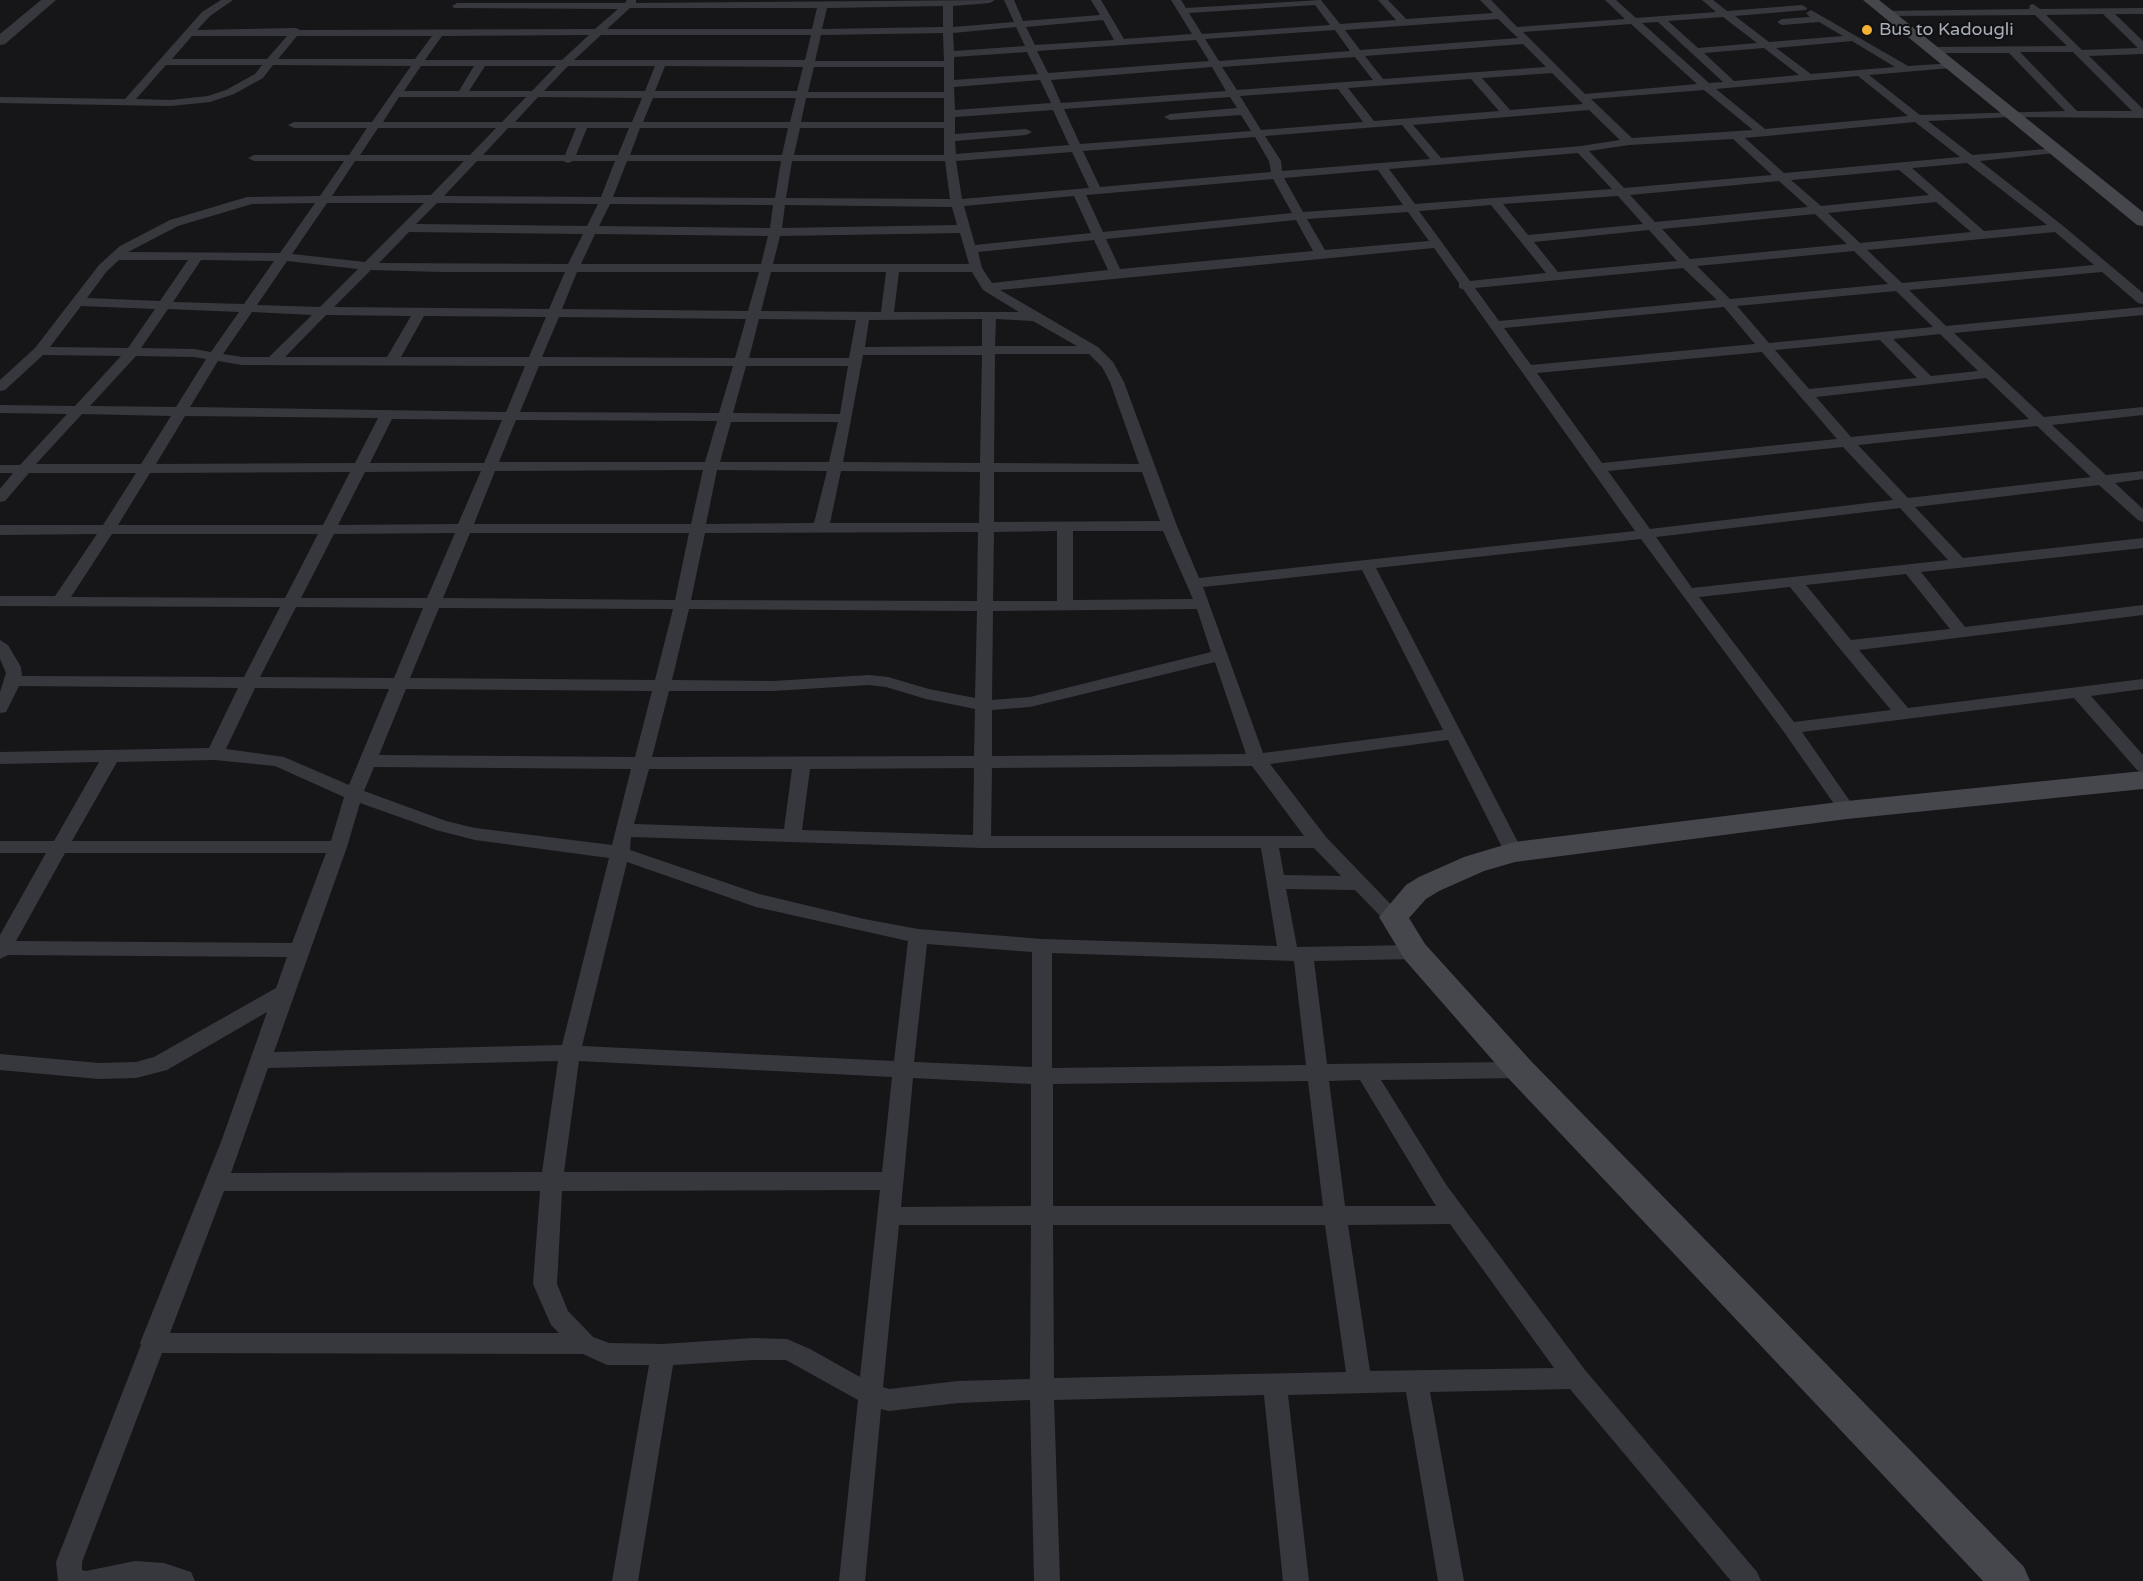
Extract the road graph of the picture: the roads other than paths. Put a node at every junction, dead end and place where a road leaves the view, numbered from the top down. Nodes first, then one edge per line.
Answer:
1 (49, 0) edge
2 (228, 0) edge
3 (990, 0) edge
4 (1009, 0) edge
5 (1096, 0) edge
6 (1176, 0) edge
7 (1383, 0) edge
8 (1485, 0) edge
9 (1610, 0) edge
10 (1707, 0) edge
11 (1790, 0) edge
12 (1870, 0) edge
13 (2025, 0) edge
14 (1317, 1) edge
15 (824, 2) edge
16 (948, 2) edge
17 (630, 3) edge
18 (457, 6) dead end
19 (1802, 8) junction
20 (1182, 11) junction
21 (2037, 11) junction
22 (2106, 11) junction
23 (2143, 11) edge
24 (1887, 13) junction
25 (1728, 14) junction
26 (1500, 16) junction
27 (1106, 17) junction
28 (1660, 19) junction
29 (1821, 19) junction
30 (1632, 21) junction
31 (1403, 22) junction
32 (1776, 22) dead end
33 (1020, 23) junction
34 (1747, 24) junction
35 (1337, 26) junction
36 (1719, 27) dead end
37 (1684, 29) dead end
38 (1838, 29) junction
39 (949, 30) junction
40 (1515, 30) junction
41 (1673, 30) junction
42 (296, 31) junction
43 (369, 31) junction
44 (440, 31) junction
45 (597, 32) junction
46 (189, 33) junction
47 (696, 33) junction
48 (817, 33) junction
49 (1756, 36) junction
50 (1197, 37) junction
51 (1853, 38) junction
52 (0, 41) edge
53 (1120, 41) junction
54 (1524, 41) junction
55 (1685, 41) junction
56 (1768, 46) junction
57 (2142, 46) edge
58 (1030, 48) junction
59 (2010, 48) junction
60 (1933, 50) junction
61 (1697, 51) junction
62 (2077, 51) junction
63 (1358, 53) junction
64 (354, 54) junction
65 (950, 59) junction
66 (164, 62) junction
67 (272, 62) junction
68 (419, 62) junction
69 (482, 62) junction
70 (566, 62) junction
71 (662, 62) junction
72 (811, 63) junction
73 (1215, 64) junction
74 (1001, 65) junction
75 (1951, 65) junction
76 (1905, 68) junction
77 (1554, 70) junction
78 (1860, 73) junction
79 (1473, 75) junction
80 (1045, 77) junction
81 (1808, 77) junction
82 (716, 79) junction
83 (1380, 82) junction
84 (1732, 84) junction
85 (1340, 85) junction
86 (1706, 86) junction
87 (949, 89) junction
88 (1233, 92) junction
89 (396, 94) junction
90 (462, 94) junction
91 (536, 94) junction
92 (647, 95) junction
93 (802, 95) junction
94 (1582, 97) junction
95 (1160, 98) junction
96 (0, 100) edge
97 (127, 103) junction
98 (1058, 105) junction
99 (1592, 107) junction
100 (1017, 108) junction
101 (1246, 111) junction
102 (1507, 114) junction
103 (2011, 114) junction
104 (2074, 114) junction
105 (2143, 115) edge
106 (1170, 117) junction
107 (1920, 118) junction
108 (949, 119) junction
109 (1405, 122) junction
110 (1371, 124) junction
111 (294, 125) dead end
112 (375, 125) junction
113 (505, 125) junction
114 (582, 125) junction
115 (636, 125) junction
116 (795, 125) junction
117 (1026, 132) junction
118 (1258, 133) junction
119 (1763, 133) junction
120 (1736, 136) junction
121 (949, 138) junction
122 (1183, 139) junction
123 (1629, 142) junction
124 (1078, 148) junction
125 (1581, 149) junction
126 (2055, 150) junction
127 (1032, 151) junction
128 (254, 158) dead end
129 (351, 158) junction
130 (787, 158) junction
131 (950, 158) junction
132 (473, 159) junction
133 (1971, 159) junction
134 (568, 160) junction
135 (621, 160) junction
136 (1439, 162) junction
137 (1902, 166) junction
138 (1382, 167) junction
139 (1277, 176) junction
140 (1781, 177) junction
141 (1096, 191) junction
142 (1078, 192) junction
143 (1621, 192) junction
144 (323, 198) junction
145 (1939, 198) junction
146 (433, 199) junction
147 (605, 201) junction
148 (779, 202) junction
149 (1495, 202) junction
150 (957, 203) junction
151 (1412, 208) junction
152 (1818, 210) junction
153 (871, 216) junction
154 (1300, 216) junction
155 (2143, 221) edge
156 (406, 228) junction
157 (1653, 228) junction
158 (2058, 228) junction
159 (964, 229) junction
160 (591, 231) junction
161 (775, 232) junction
162 (1981, 235) junction
163 (1096, 236) junction
164 (1525, 239) junction
165 (1436, 244) junction
166 (1858, 248) junction
167 (970, 249) junction
168 (1321, 254) junction
169 (198, 255) junction
170 (115, 256) junction
171 (283, 257) junction
172 (1686, 264) junction
173 (368, 266) junction
174 (976, 268) junction
175 (2106, 268) junction
176 (572, 269) junction
177 (765, 269) junction
178 (892, 269) junction
179 (1116, 273) junction
180 (1555, 276) junction
181 (1464, 285) junction
182 (988, 287) junction
183 (1898, 287) junction
184 (2143, 300) edge
185 (76, 302) junction
186 (1728, 304) junction
187 (163, 305) junction
188 (247, 309) junction
189 (323, 311) junction
190 (2143, 311) edge
191 (420, 312) junction
192 (554, 313) junction
193 (754, 315) junction
194 (989, 315) junction
195 (863, 316) junction
196 (887, 316) junction
197 (1040, 318) junction
198 (1494, 325) junction
199 (1944, 331) junction
200 (1883, 336) junction
201 (1767, 348) junction
202 (988, 350) junction
203 (40, 351) junction
204 (1094, 351) junction
205 (132, 352) junction
206 (857, 356) junction
207 (214, 357) junction
208 (534, 360) junction
209 (741, 360) junction
210 (273, 361) junction
211 (392, 361) junction
212 (1527, 370) junction
213 (1989, 374) junction
214 (1928, 381) junction
215 (0, 387) edge
216 (1806, 394) junction
217 (0, 409) edge
218 (78, 411) junction
219 (2143, 411) edge
220 (178, 412) junction
221 (387, 415) junction
222 (511, 417) junction
223 (725, 417) junction
224 (846, 418) junction
225 (2042, 423) junction
226 (1848, 443) junction
227 (490, 466) junction
228 (711, 466) junction
229 (362, 467) junction
230 (834, 467) junction
231 (145, 468) junction
232 (987, 468) junction
233 (1149, 468) junction
234 (1598, 468) junction
235 (0, 469) edge
236 (23, 469) junction
237 (2143, 475) edge
238 (2103, 479) junction
239 (0, 498) edge
240 (1904, 503) junction
241 (2143, 517) edge
242 (1169, 526) junction
243 (985, 527) junction
244 (1065, 527) junction
245 (109, 528) junction
246 (330, 528) junction
247 (821, 528) junction
248 (697, 529) junction
249 (0, 530) edge
250 (463, 530) junction
251 (1647, 534) junction
252 (2143, 543) edge
253 (1367, 564) junction
254 (1960, 564) junction
255 (1910, 569) junction
256 (1794, 581) junction
257 (1194, 583) junction
258 (1688, 593) junction
259 (0, 601) edge
260 (60, 601) junction
261 (292, 603) junction
262 (432, 604) junction
263 (682, 604) junction
264 (1203, 604) junction
265 (985, 606) junction
266 (1065, 606) junction
267 (2143, 610) edge
268 (1961, 632) junction
269 (0, 645) edge
270 (1847, 645) junction
271 (1221, 655) junction
272 (12, 681) junction
273 (249, 683) junction
274 (400, 684) junction
275 (2143, 684) edge
276 (662, 685) junction
277 (2078, 692) junction
278 (984, 705) junction
279 (0, 708) edge
280 (1903, 714) junction
281 (1790, 728) junction
282 (1453, 734) junction
283 (216, 754) junction
284 (111, 756) junction
285 (0, 758) edge
286 (1257, 760) junction
287 (368, 761) junction
288 (642, 762) junction
289 (984, 762) junction
290 (802, 764) junction
291 (2143, 766) edge
292 (2143, 780) edge
293 (354, 794) junction
294 (1847, 810) junction
295 (623, 830) junction
296 (792, 836) junction
297 (982, 842) junction
298 (1319, 842) junction
299 (1269, 843) junction
300 (0, 847) edge
301 (60, 847) junction
302 (338, 847) junction
303 (1514, 852) junction
304 (620, 853) junction
305 (1276, 882) junction
306 (1358, 883) junction
307 (1393, 917) junction
308 (918, 936) junction
309 (1042, 946) junction
310 (1, 950) edge
311 (299, 950) junction
312 (1415, 952) junction
313 (1296, 954) junction
314 (283, 993) junction
315 (570, 1053) junction
316 (259, 1060) junction
317 (0, 1062) edge
318 (903, 1070) junction
319 (1520, 1070) junction
320 (1317, 1071) junction
321 (1365, 1071) junction
322 (1042, 1076) junction
323 (552, 1181) junction
324 (892, 1181) junction
325 (216, 1182) junction
326 (1456, 1215) junction
327 (888, 1216) junction
328 (1335, 1216) junction
329 (1042, 1217) junction
330 (152, 1343) junction
331 (585, 1344) junction
332 (663, 1355) junction
333 (1576, 1378) junction
334 (1416, 1381) junction
335 (1360, 1382) junction
336 (1275, 1384) junction
337 (1042, 1389) junction
338 (870, 1395) junction
339 (78, 1581) edge
340 (93, 1581) edge
341 (182, 1581) edge
342 (624, 1581) edge
343 (852, 1581) edge
344 (1047, 1581) edge
345 (1296, 1581) edge
346 (1451, 1581) edge
347 (1748, 1581) edge
348 (2010, 1581) edge

1 - 52 street
2 - 46 street
3 - 16 street
4 - 33 street
5 - 27 street
6 - 20 street
7 - 31 street
8 - 26 street
9 - 30 street
10 - 25 street
11 - 19 street
12 - 24 main road
13 - 21 street
14 - 20 street
14 - 35 street
15 - 16 street
15 - 47 street
15 - 48 street
16 - 39 street
17 - 18 street
17 - 45 street
17 - 47 street
19 - 25 street
19 - 29 street
20 - 50 street
21 - 22 street
21 - 24 street
21 - 62 street
22 - 23 street
22 - 57 street
24 - 60 main road
25 - 28 street
25 - 34 street
26 - 31 street
26 - 40 street
27 - 33 street
27 - 53 street
28 - 30 street
28 - 41 street
29 - 32 street
29 - 38 street
30 - 40 street
30 - 86 street
31 - 35 street
33 - 39 street
33 - 58 street
34 - 36 street
34 - 49 street
35 - 50 street
35 - 63 street
37 - 41 street
38 - 49 street
38 - 51 street
39 - 48 street
39 - 65 street
40 - 54 street
41 - 55 street
42 - 43 street
42 - 46 street
42 - 67 street
43 - 44 street
43 - 64 street
44 - 45 street
44 - 68 street
45 - 47 street
45 - 70 street
46 - 66 street
47 - 48 street
47 - 71 street
47 - 82 street
48 - 72 street
49 - 55 street
49 - 56 street
50 - 53 street
50 - 73 street
51 - 56 street
51 - 76 street
53 - 58 street
54 - 63 street
54 - 77 street
55 - 61 street
56 - 61 street
56 - 81 street
57 - 62 street
58 - 74 street
58 - 80 street
59 - 60 street
59 - 62 street
59 - 104 street
60 - 75 main road
61 - 84 street
62 - 105 street
63 - 73 street
63 - 83 street
64 - 67 street
64 - 68 street
65 - 72 street
65 - 74 street
65 - 87 street
66 - 67 street
66 - 97 street
67 - 97 street
68 - 69 street
68 - 89 street
69 - 70 street
69 - 90 street
70 - 71 street
70 - 91 street
71 - 92 street
72 - 82 street
72 - 93 street
73 - 80 street
73 - 88 street
74 - 80 street
74 - 87 street
75 - 76 street
75 - 103 main road
76 - 78 street
77 - 79 street
77 - 94 street
78 - 81 street
78 - 107 street
79 - 83 street
79 - 102 street
80 - 98 street
81 - 84 street
82 - 92 street
82 - 93 street
83 - 85 street
84 - 86 street
85 - 88 street
85 - 110 street
86 - 94 street
86 - 119 street
87 - 93 street
87 - 108 street
88 - 95 street
88 - 101 street
89 - 90 street
89 - 112 street
90 - 91 street
91 - 92 street
91 - 113 street
92 - 115 street
93 - 116 street
94 - 99 street
95 - 98 street
95 - 106 street
96 - 97 street
98 - 100 street
98 - 124 street
99 - 102 street
99 - 123 street
100 - 108 street
100 - 117 street
101 - 106 street
101 - 118 street
102 - 109 street
103 - 104 street
103 - 107 street
103 - 126 main road
104 - 105 street
106 - 122 street
107 - 119 street
107 - 133 street
108 - 116 street
108 - 121 street
109 - 110 street
109 - 136 street
110 - 118 street
111 - 112 street
112 - 113 street
112 - 129 street
113 - 114 street
113 - 132 street
114 - 115 street
114 - 134 street
115 - 116 street
115 - 135 street
116 - 130 street
117 - 121 street
117 - 127 street
118 - 122 street
118 - 139 street
119 - 120 street
120 - 123 street
120 - 140 street
121 - 131 street
122 - 124 street
123 - 125 street
124 - 127 street
124 - 141 street
125 - 136 street
125 - 143 street
126 - 133 street
126 - 155 main road
127 - 131 street
128 - 129 street
129 - 132 street
129 - 144 street
130 - 131 street
130 - 135 street
130 - 148 street
131 - 150 street
132 - 134 street
132 - 146 street
133 - 137 street
133 - 158 street
134 - 135 street
135 - 147 street
136 - 138 street
137 - 140 street
137 - 145 street
138 - 139 street
138 - 151 street
139 - 141 street
139 - 154 street
140 - 143 street
140 - 152 street
141 - 142 street
142 - 150 street
142 - 163 street
143 - 149 street
143 - 157 street
144 - 146 street
144 - 170 street
144 - 171 street
145 - 152 street
145 - 162 street
146 - 147 street
146 - 156 street
147 - 148 street
147 - 160 street
148 - 153 street
148 - 161 street
149 - 151 street
149 - 164 street
150 - 153 street
150 - 159 street
151 - 154 street
151 - 165 street
152 - 157 street
152 - 166 street
153 - 159 street
153 - 161 street
154 - 163 street
154 - 168 street
156 - 160 street
156 - 173 street
157 - 164 street
157 - 172 street
158 - 162 street
158 - 175 street
159 - 167 street
160 - 161 street
160 - 176 street
161 - 177 street
162 - 166 street
163 - 167 street
163 - 179 street
164 - 180 street
165 - 168 street
165 - 181 street
166 - 172 street
166 - 183 street
167 - 174 street
168 - 179 street
169 - 170 street
169 - 171 street
169 - 187 street
170 - 185 street
171 - 173 street
171 - 188 street
172 - 180 street
172 - 186 street
173 - 176 street
173 - 189 street
174 - 178 street
174 - 182 street
175 - 183 street
175 - 184 street
176 - 177 street
176 - 192 street
177 - 178 street
177 - 193 street
178 - 196 street
179 - 182 street
180 - 181 street
181 - 198 street
182 - 197 street
183 - 186 street
183 - 199 street
185 - 187 street
185 - 203 street
186 - 198 street
186 - 201 street
187 - 188 street
187 - 205 street
188 - 189 street
188 - 207 street
189 - 191 street
189 - 210 street
190 - 199 street
191 - 192 street
191 - 211 street
192 - 193 street
192 - 208 street
193 - 195 street
193 - 209 street
194 - 196 street
194 - 197 street
194 - 202 street
195 - 196 street
195 - 206 street
197 - 204 street
198 - 212 street
199 - 200 street
199 - 213 street
200 - 201 street
200 - 214 street
201 - 212 street
201 - 216 street
202 - 204 street
202 - 206 street
202 - 232 street
203 - 205 street
203 - 215 street
204 - 233 street
205 - 207 street
205 - 218 street
206 - 209 street
206 - 224 street
207 - 210 street
207 - 220 street
208 - 209 street
208 - 211 street
208 - 222 street
209 - 223 street
210 - 211 street
212 - 234 street
213 - 214 street
213 - 225 street
214 - 216 street
216 - 226 street
217 - 218 street
218 - 220 street
218 - 236 street
219 - 225 street
220 - 221 street
220 - 231 street
221 - 222 street
221 - 229 street
222 - 223 street
222 - 227 street
223 - 224 street
223 - 228 street
224 - 230 street
225 - 226 street
225 - 238 street
226 - 234 street
226 - 240 street
227 - 228 street
227 - 229 street
227 - 250 street
228 - 230 street
228 - 248 street
229 - 231 street
229 - 246 street
230 - 232 street
230 - 247 street
231 - 236 street
231 - 245 street
232 - 233 street
232 - 243 street
233 - 242 street
234 - 251 street
235 - 236 street
236 - 239 street
237 - 238 street
238 - 240 street
238 - 241 street
240 - 251 street
240 - 254 street
242 - 244 street
242 - 257 street
243 - 244 street
243 - 247 street
243 - 265 street
244 - 266 street
245 - 246 street
245 - 249 street
245 - 260 street
246 - 250 street
246 - 261 street
247 - 248 street
248 - 250 street
248 - 263 street
250 - 262 street
251 - 253 street
251 - 258 street
252 - 254 street
253 - 257 street
253 - 282 street
254 - 255 street
255 - 256 street
255 - 268 street
256 - 258 street
256 - 270 street
257 - 264 street
258 - 281 street
259 - 260 street
260 - 261 street
261 - 262 street
261 - 273 street
262 - 263 street
262 - 274 street
263 - 265 street
263 - 276 street
264 - 266 street
264 - 271 street
265 - 266 street
265 - 278 street
267 - 268 street
268 - 270 street
269 - 272 street
270 - 280 street
271 - 278 street
271 - 286 street
272 - 273 street
272 - 279 street
273 - 274 street
273 - 283 street
274 - 276 street
274 - 287 street
275 - 277 street
276 - 278 street
276 - 288 street
277 - 280 street
277 - 291 street
278 - 289 street
280 - 281 street
281 - 294 street
282 - 286 street
282 - 303 street
283 - 284 street
283 - 293 street
284 - 285 street
284 - 301 street
286 - 289 street
286 - 298 street
287 - 288 street
287 - 293 street
288 - 290 street
288 - 295 street
289 - 290 street
289 - 297 street
290 - 296 street
292 - 294 main road
293 - 302 street
293 - 304 street
294 - 303 main road
295 - 296 street
295 - 304 street
296 - 297 street
297 - 299 street
298 - 299 street
298 - 306 street
299 - 305 street
300 - 301 street
301 - 302 street
301 - 310 street
302 - 311 street
303 - 307 main road
304 - 308 street
304 - 315 street
305 - 306 street
305 - 313 street
306 - 307 street
307 - 312 main road
308 - 309 street
308 - 318 street
309 - 313 street
309 - 322 street
310 - 311 street
311 - 314 street
312 - 313 street
312 - 319 main road
313 - 320 street
314 - 316 street
314 - 317 street
315 - 316 street
315 - 318 street
315 - 323 street
316 - 325 street
318 - 322 street
318 - 324 street
319 - 321 street
319 - 348 main road
320 - 321 street
320 - 322 street
320 - 328 street
321 - 326 street
322 - 329 street
323 - 324 street
323 - 325 street
323 - 331 street
324 - 327 street
325 - 330 street
326 - 328 street
326 - 333 street
327 - 329 street
327 - 338 street
328 - 329 street
328 - 335 street
329 - 337 street
330 - 331 street
330 - 339 street
331 - 332 street
332 - 338 street
332 - 342 street
333 - 334 street
333 - 347 street
334 - 335 street
334 - 346 street
335 - 336 street
336 - 337 street
336 - 345 street
337 - 338 street
337 - 344 street
338 - 343 street
340 - 341 street

